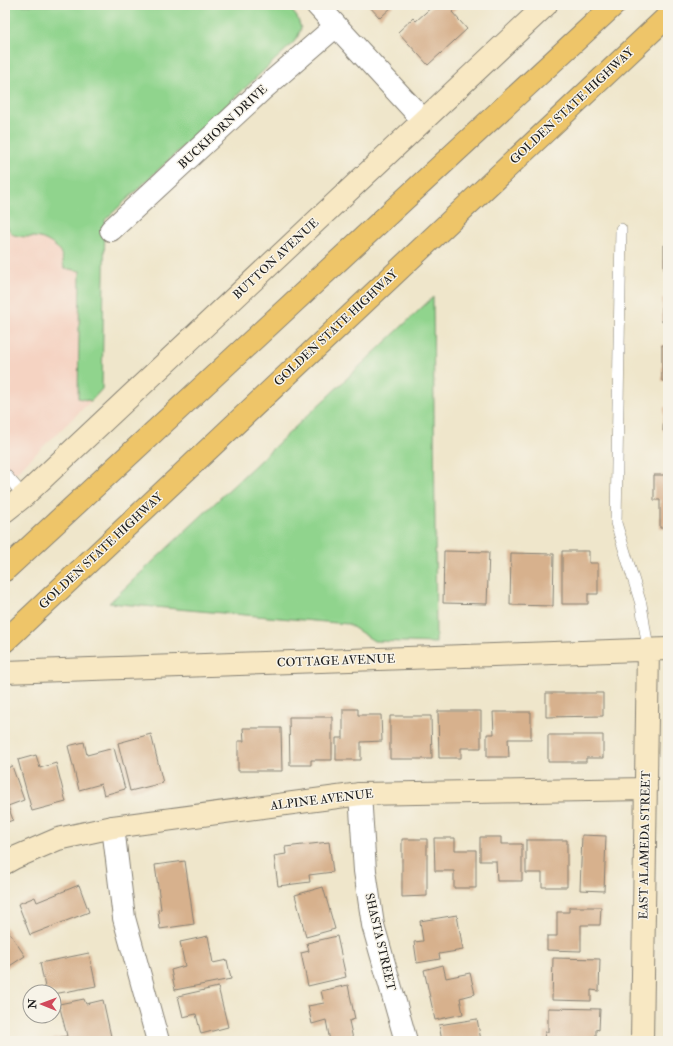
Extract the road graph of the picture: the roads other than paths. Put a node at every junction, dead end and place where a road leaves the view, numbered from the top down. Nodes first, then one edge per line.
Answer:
1 (317, 5) edge
2 (546, 5) edge
3 (614, 5) edge
4 (668, 16) edge
5 (336, 26) junction
6 (423, 120) junction
7 (111, 230) dead end
8 (621, 230) dead end
9 (5, 474) edge
10 (24, 496) junction
11 (5, 511) edge
12 (5, 570) edge
13 (5, 640) edge
14 (658, 649) edge
15 (13, 672) edge
16 (646, 789) junction
17 (360, 794) junction
18 (112, 827) junction
19 (5, 863) edge
20 (158, 1041) edge
21 (406, 1041) edge
22 (642, 1041) edge

1 - 5 street
2 - 6 street, BUTTON AVENUE
3 - 12 highway
4 - 13 highway, GOLDEN STATE HIGHWAY
5 - 6 street
5 - 7 street, BUCKHORN DRIVE
6 - 10 street, BUTTON AVENUE
8 - 14 lane
9 - 10 lane
10 - 11 street, BUTTON AVENUE
14 - 15 street, COTTAGE AVENUE
14 - 16 street, EAST ALAMEDA STREET
16 - 17 street, ALPINE AVENUE
16 - 22 street, EAST ALAMEDA STREET
17 - 18 street, ALPINE AVENUE
17 - 21 street, SHASTA STREET
18 - 19 street, ALPINE AVENUE
18 - 20 street

